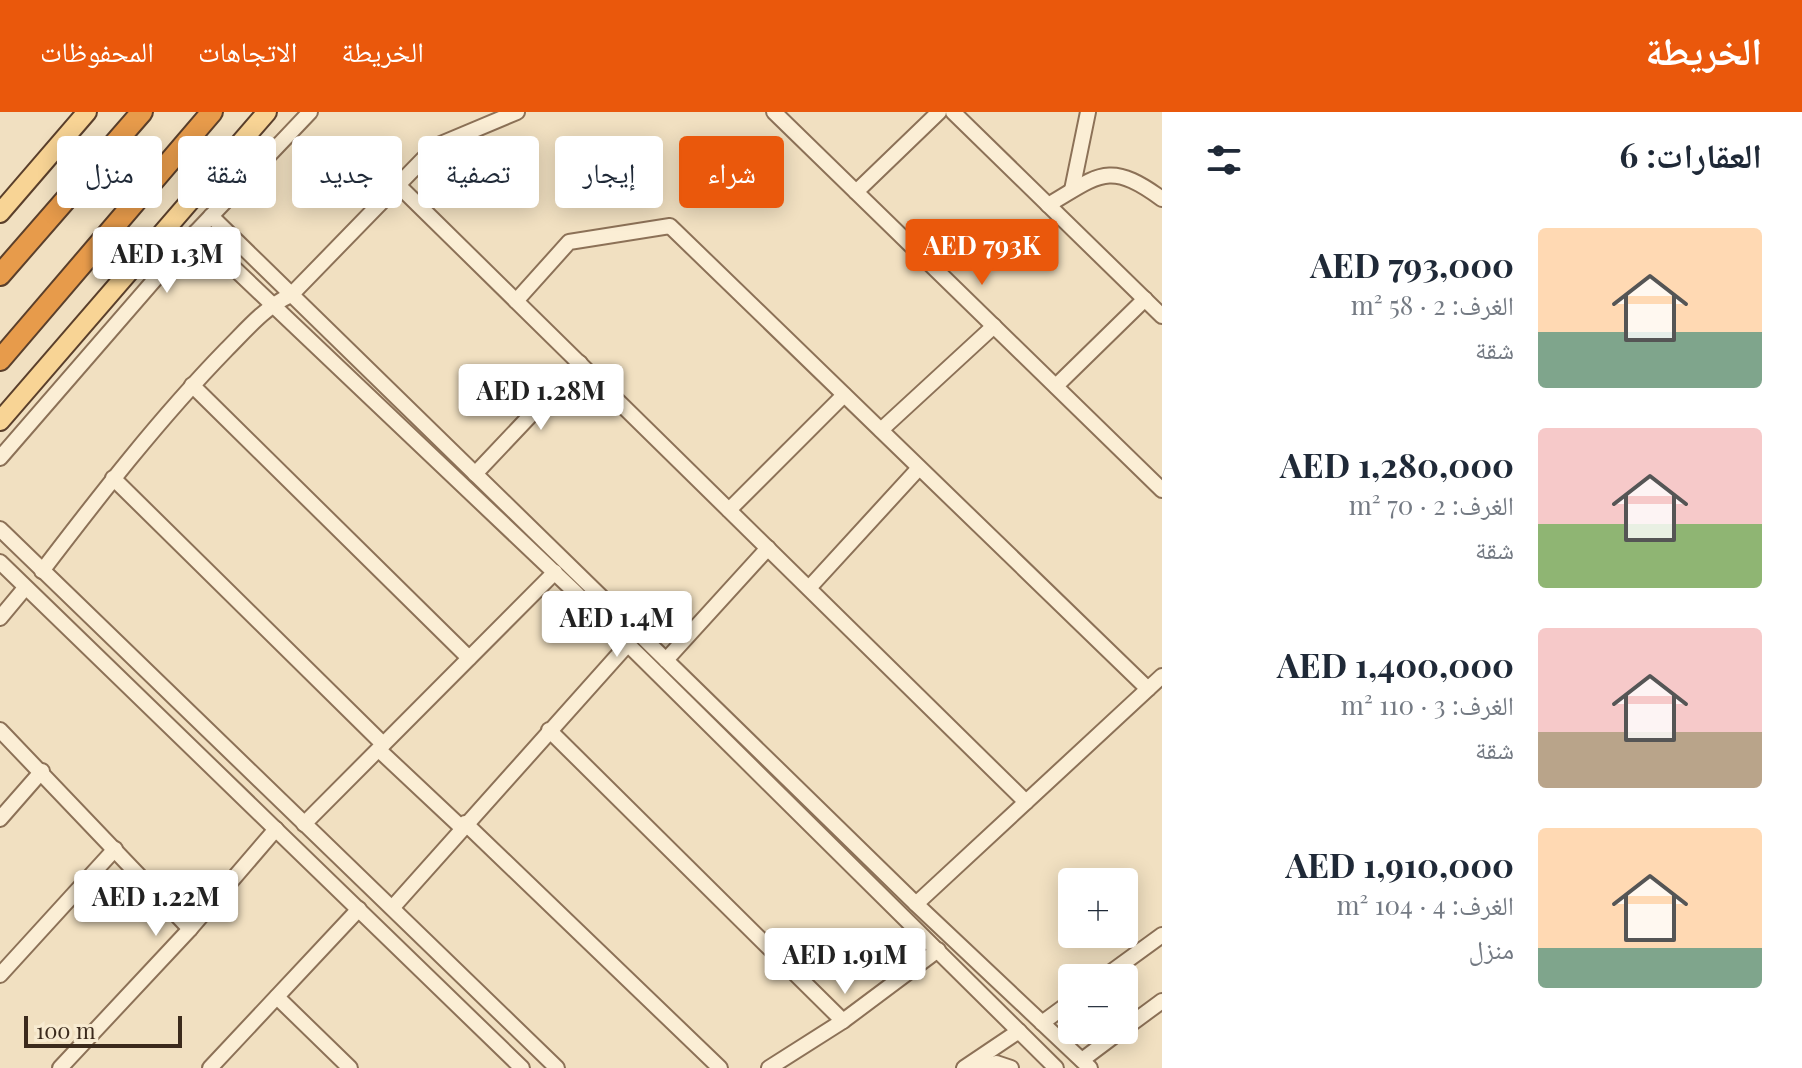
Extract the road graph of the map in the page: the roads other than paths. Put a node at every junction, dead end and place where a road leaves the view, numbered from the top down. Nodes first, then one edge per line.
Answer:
1 (87, 112) edge
2 (212, 112) edge
3 (267, 112) edge
4 (310, 112) edge
5 (517, 112) edge
6 (774, 112) edge
7 (789, 112) edge
8 (939, 112) edge
9 (953, 112) edge
10 (1088, 112) edge
11 (138, 116) edge
12 (790, 128) junction
13 (402, 181) edge
14 (402, 189) edge
15 (1072, 190) junction
16 (856, 192) junction
17 (1162, 199) edge
18 (1048, 205) junction
19 (376, 208) edge
20 (0, 213) edge
21 (211, 216) junction
22 (196, 232) junction
23 (0, 275) edge
24 (291, 295) junction
25 (1145, 299) junction
26 (516, 301) junction
27 (272, 303) junction
28 (1162, 316) edge
29 (994, 326) junction
30 (0, 360) edge
31 (580, 363) junction
32 (192, 385) junction
33 (1056, 386) junction
34 (844, 395) junction
35 (17, 402) junction
36 (0, 412) edge
37 (0, 421) edge
38 (881, 430) junction
39 (0, 458) edge
40 (919, 468) junction
41 (475, 474) junction
42 (113, 478) junction
43 (1162, 490) edge
44 (729, 510) junction
45 (0, 529) edge
46 (768, 548) junction
47 (0, 562) edge
48 (42, 571) junction
49 (555, 572) junction
50 (25, 588) junction
51 (809, 588) junction
52 (0, 618) edge
53 (628, 644) junction
54 (469, 658) junction
55 (666, 660) junction
56 (1162, 676) edge
57 (1148, 689) junction
58 (0, 730) edge
59 (549, 730) junction
60 (381, 747) junction
61 (42, 771) junction
62 (1026, 802) junction
63 (0, 819) edge
64 (304, 824) junction
65 (463, 825) junction
66 (276, 829) junction
67 (115, 849) junction
68 (916, 904) junction
69 (393, 907) junction
70 (359, 909) junction
71 (190, 929) junction
72 (1162, 935) edge
73 (938, 950) junction
74 (1122, 964) edge
75 (0, 975) edge
76 (277, 997) junction
77 (1162, 1001) edge
78 (1058, 1011) edge
79 (1138, 1018) edge
80 (843, 1021) junction
81 (1042, 1023) junction
82 (1019, 1031) junction
83 (1107, 1044) edge
84 (1086, 1064) edge
85 (60, 1068) edge
86 (210, 1068) edge
87 (350, 1068) edge
88 (522, 1068) edge
89 (557, 1068) edge
90 (720, 1068) edge
91 (769, 1068) edge
92 (964, 1068) edge
93 (983, 1068) edge
94 (1011, 1068) edge
95 (1056, 1068) edge

1 - 20 main road
2 - 30 highway
3 - 35 main road
4 - 21 street
5 - 13 street
6 - 12 street
7 - 12 street
8 - 16 street
9 - 18 street
10 - 15 street
11 - 23 highway
12 - 16 street
14 - 26 street
15 - 17 street
15 - 18 street
16 - 29 street
18 - 25 street
19 - 24 street
21 - 22 street
21 - 24 street
22 - 27 street
22 - 39 street
24 - 27 street
24 - 41 street
25 - 28 street
25 - 33 street
26 - 31 street
26 - 34 street
27 - 32 street
27 - 49 street
29 - 33 street
29 - 38 street
31 - 41 street
31 - 44 street
32 - 42 street
32 - 54 street
33 - 43 street
34 - 38 street
34 - 44 street
35 - 36 main road
35 - 37 main road
38 - 40 street
40 - 51 street
40 - 57 street
41 - 55 street
42 - 48 street
42 - 60 street
44 - 46 street
45 - 48 street
46 - 51 street
46 - 55 street
47 - 50 street
48 - 64 street
49 - 53 street
49 - 54 street
50 - 52 street
50 - 66 street
51 - 62 street
53 - 59 street
53 - 73 street
54 - 60 street
55 - 68 street
56 - 57 street
57 - 62 street
58 - 61 street
59 - 65 street
59 - 80 street
60 - 64 street
60 - 65 street
61 - 63 street
61 - 67 street
62 - 68 street
64 - 69 street
65 - 69 street
65 - 90 street
66 - 70 street
66 - 71 street
67 - 71 street
67 - 75 street
68 - 81 street
69 - 89 street
70 - 76 street
70 - 88 street
71 - 85 street
72 - 74 street
73 - 80 street
73 - 82 street
76 - 86 street
76 - 87 street
77 - 79 street
78 - 81 street
80 - 91 street
81 - 84 street
82 - 92 street
82 - 95 street
83 - 84 street
93 - 94 street

